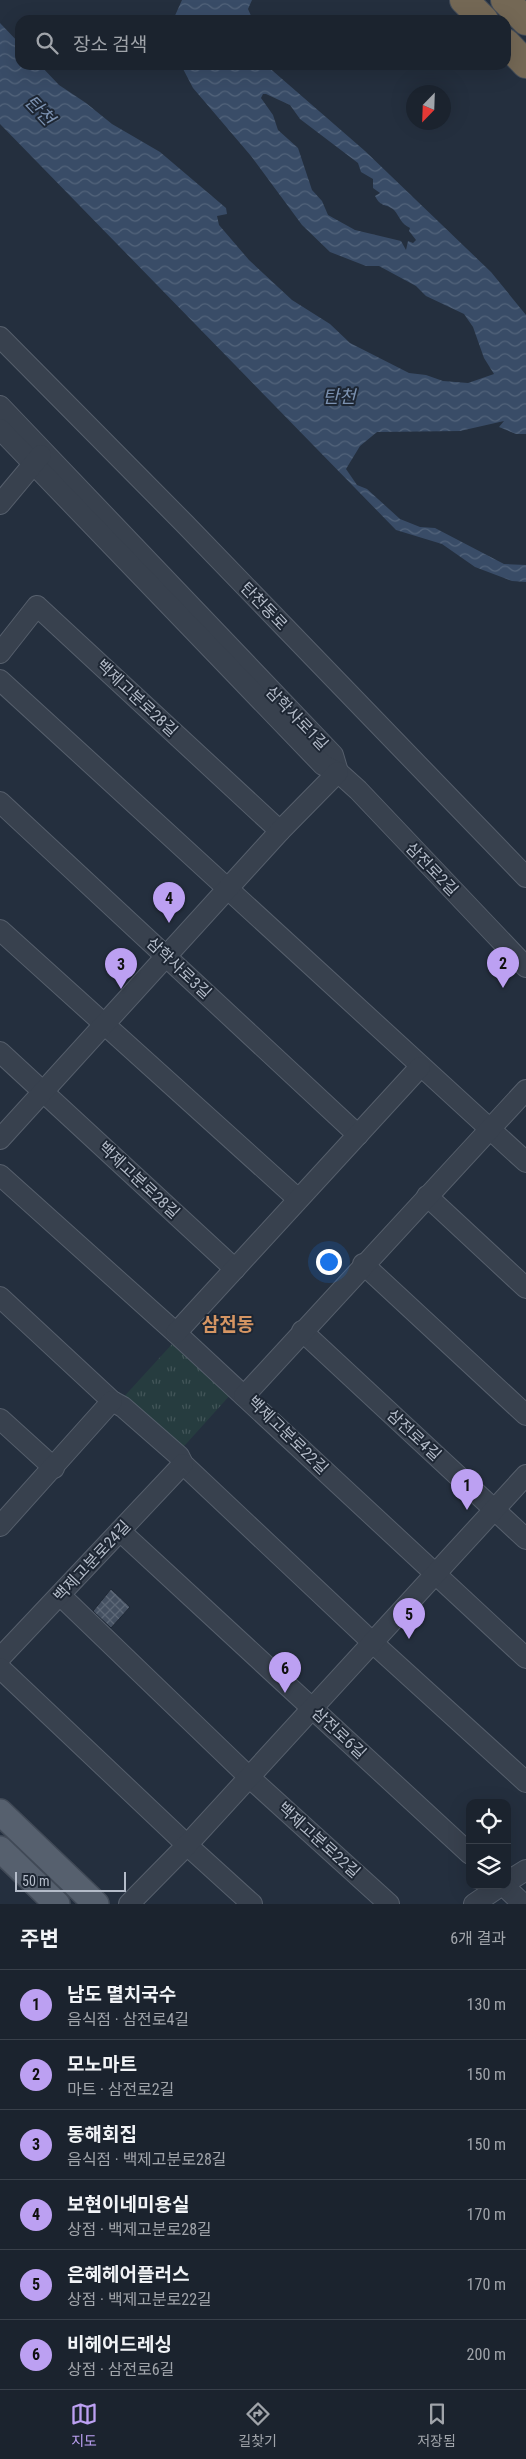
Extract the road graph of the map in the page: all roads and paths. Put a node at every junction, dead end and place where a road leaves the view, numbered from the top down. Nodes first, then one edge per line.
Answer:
1 (464, 0) edge
2 (505, 0) edge
3 (479, 15) edge
4 (526, 21) edge
5 (511, 48) edge
6 (526, 64) edge
7 (0, 337) edge
8 (0, 406) edge
9 (0, 429) edge
10 (38, 458) junction
11 (0, 504) edge
12 (0, 653) edge
13 (0, 680) edge
14 (338, 772) junction
15 (0, 802) edge
16 (280, 831) junction
17 (526, 877) edge
18 (227, 890) junction
19 (0, 930) edge
20 (167, 957) junction
21 (526, 967) edge
22 (105, 1024) junction
23 (0, 1052) edge
24 (420, 1067) junction
25 (526, 1090) edge
26 (43, 1091) junction
27 (491, 1129) junction
28 (358, 1135) junction
29 (0, 1139) edge
30 (526, 1162) edge
31 (0, 1175) edge
32 (427, 1196) junction
33 (298, 1199) junction
34 (363, 1264) junction
35 (235, 1269) junction
36 (526, 1288) edge
37 (0, 1297) edge
38 (302, 1330) junction
39 (176, 1333) junction
40 (244, 1396) junction
41 (112, 1401) junction
42 (526, 1415) edge
43 (0, 1418) edge
44 (183, 1464) junction
45 (54, 1468) junction
46 (526, 1475) edge
47 (494, 1510) junction
48 (0, 1526) edge
49 (120, 1531) junction
50 (526, 1539) edge
51 (436, 1575) junction
52 (61, 1596) junction
53 (373, 1643) junction
54 (0, 1658) edge
55 (526, 1658) edge
56 (0, 1668) edge
57 (312, 1708) junction
58 (249, 1777) junction
59 (526, 1782) edge
60 (0, 1812) edge
61 (187, 1845) junction
62 (0, 1849) edge
63 (466, 1850) edge
64 (526, 1870) edge
65 (511, 1879) edge
66 (497, 1889) edge
67 (507, 1889) edge
68 (57, 1904) edge
69 (96, 1904) edge
70 (129, 1904) edge
71 (252, 1904) edge
72 (389, 1904) edge
73 (474, 1904) edge
74 (524, 1904) edge

1 - 3 highway
2 - 4 highway
5 - 6 highway
7 - 17 street, 탄천동로
8 - 10 street, 삼학사로1길
9 - 10 street, 삼학사로1길
10 - 11 street
10 - 14 street, 삼학사로1길
12 - 16 street, 백제고분로28길
13 - 18 street
14 - 16 street
14 - 21 street, 삼전로2길
15 - 20 street, 삼학사로3길
16 - 18 street
18 - 20 street
18 - 24 street
19 - 22 street
20 - 22 street
20 - 28 street, 삼학사로3길
22 - 26 street
22 - 33 street
23 - 26 street, 백제고분로28길
24 - 27 street
24 - 28 street
25 - 27 street, 백제고분로22길
26 - 29 street
26 - 35 street, 백제고분로28길
27 - 30 street
27 - 32 street, 백제고분로22길
28 - 33 street
31 - 39 street
32 - 34 street, 백제고분로22길
32 - 36 street
33 - 35 street
34 - 38 street, 백제고분로22길
34 - 42 street
35 - 39 street
37 - 41 street
38 - 40 street, 백제고분로22길
38 - 47 street, 삼전로4길
39 - 40 street
40 - 51 street, 백제고분로22길
41 - 44 street
41 - 45 street
43 - 45 street
44 - 49 street, 백제고분로24길
44 - 53 street
45 - 48 street
46 - 47 street
47 - 50 street, 삼전로4길
47 - 51 street
49 - 52 street, 백제고분로24길
49 - 57 street, 삼전로6길
51 - 53 street
51 - 55 street, 백제고분로22길
52 - 54 street, 백제고분로24길
52 - 58 street, 백제고분로22길
53 - 57 street
53 - 59 street
56 - 61 street
57 - 58 street
57 - 63 street, 삼전로6길
58 - 61 street
58 - 72 street, 백제고분로22길
60 - 69 main road
61 - 70 street
61 - 71 street
62 - 68 main road
64 - 65 street
66 - 73 street
67 - 74 street

